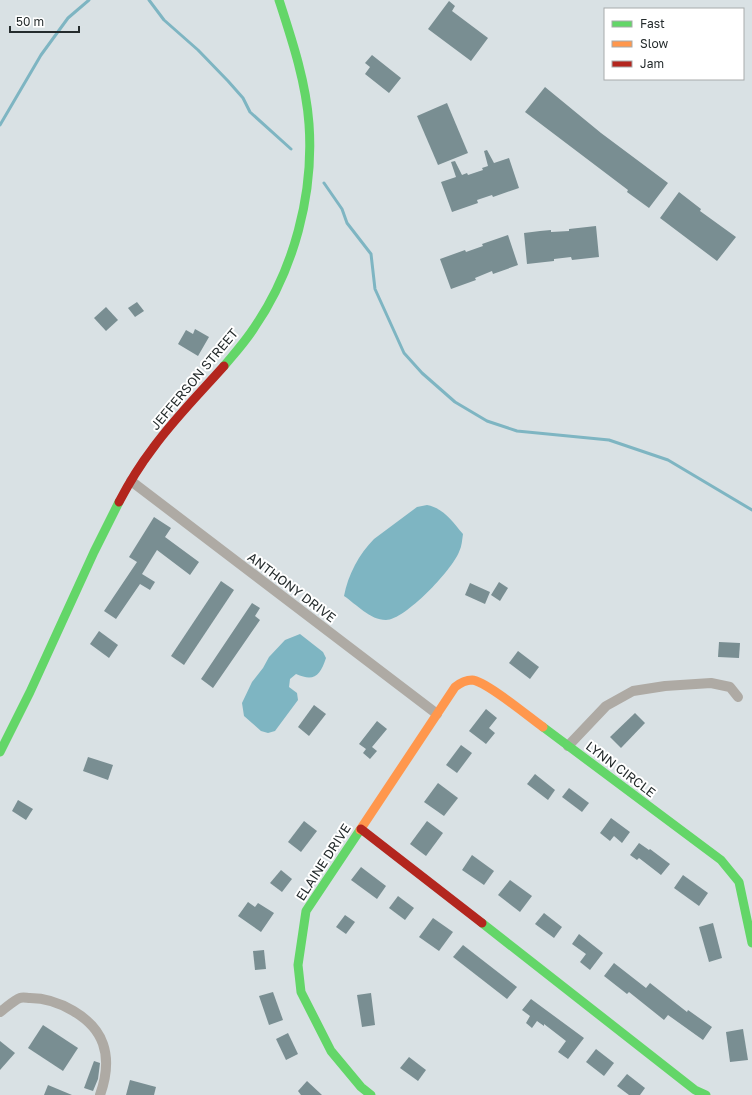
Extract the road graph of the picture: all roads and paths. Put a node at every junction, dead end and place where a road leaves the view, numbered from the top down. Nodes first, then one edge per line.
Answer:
1 (279, 0) edge
2 (131, 481) junction
3 (738, 697) dead end
4 (437, 714) junction
5 (568, 746) junction
6 (0, 752) edge
7 (361, 829) junction
8 (752, 943) edge
9 (0, 1012) edge
10 (100, 1095) edge
11 (371, 1095) edge
12 (706, 1095) edge

1 - 2 street, JEFFERSON STREET
2 - 4 street, ANTHONY DRIVE
2 - 6 street, JEFFERSON STREET
3 - 5 street
4 - 5 street, LYNN CIRCLE
4 - 7 street, ELAINE DRIVE
5 - 8 street, LYNN CIRCLE
7 - 11 street, ELAINE DRIVE
7 - 12 street
9 - 10 street

